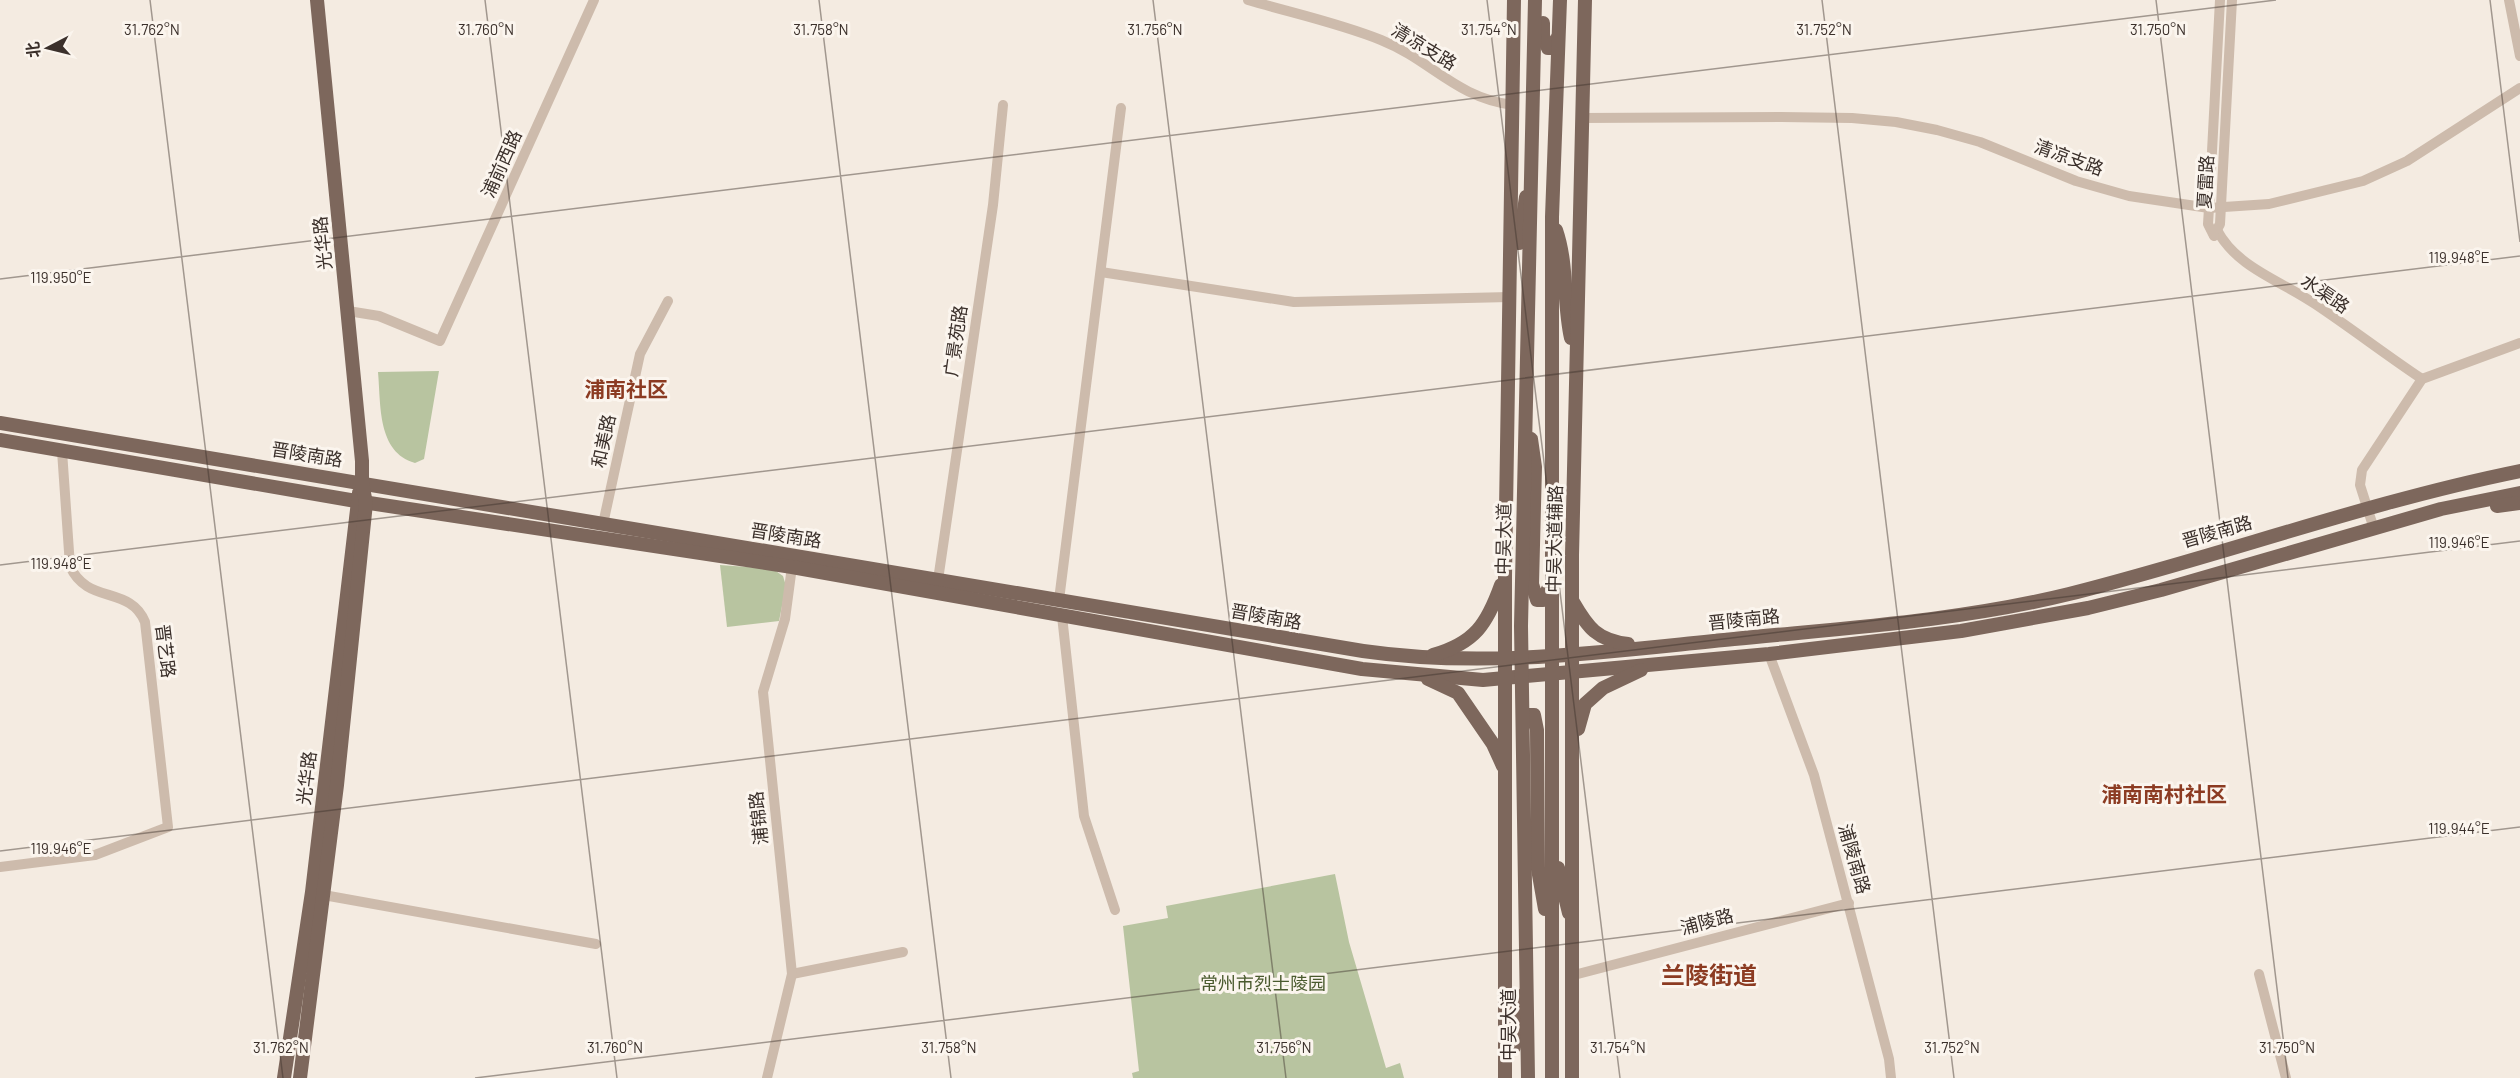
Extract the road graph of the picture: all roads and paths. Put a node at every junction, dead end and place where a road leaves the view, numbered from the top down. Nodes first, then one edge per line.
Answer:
1 (317, 0) edge
2 (594, 0) edge
3 (1248, 0) edge
4 (1514, 0) edge
5 (1535, 0) edge
6 (1543, 0) edge
7 (1560, 0) edge
8 (1585, 0) edge
9 (2220, 0) edge
10 (2232, 0) edge
11 (2509, 0) edge
12 (1560, 33) junction
13 (2520, 56) edge
14 (2520, 88) edge
15 (1003, 105) dead end
16 (1513, 105) junction
17 (1121, 108) dead end
18 (1534, 111) junction
19 (1581, 118) junction
20 (1533, 166) junction
21 (2221, 207) junction
22 (2209, 208) junction
23 (1552, 218) junction
24 (2217, 230) junction
25 (1553, 262) junction
26 (1101, 272) junction
27 (1510, 276) junction
28 (1510, 297) junction
29 (668, 301) dead end
30 (348, 311) junction
31 (2520, 343) edge
32 (1576, 357) junction
33 (2421, 379) junction
34 (1508, 405) junction
35 (1526, 407) junction
36 (0, 423) edge
37 (0, 441) edge
38 (62, 451) junction
39 (2520, 471) edge
40 (1523, 472) junction
41 (362, 483) junction
42 (2520, 493) edge
43 (361, 502) junction
44 (2520, 503) edge
45 (2369, 507) junction
46 (2441, 509) junction
47 (1572, 523) junction
48 (603, 524) junction
49 (2374, 529) junction
50 (793, 562) junction
51 (1505, 575) junction
52 (938, 580) junction
53 (1552, 580) junction
54 (1059, 600) junction
55 (1572, 600) junction
56 (1552, 612) junction
57 (1062, 616) junction
58 (1654, 647) junction
59 (1573, 654) junction
60 (1769, 654) junction
61 (1551, 656) junction
62 (1426, 657) junction
63 (1522, 659) junction
64 (1505, 660) junction
65 (1653, 665) junction
66 (1573, 674) junction
67 (1551, 675) junction
68 (1420, 676) junction
69 (1523, 678) junction
70 (1505, 680) junction
71 (1524, 724) junction
72 (1574, 742) junction
73 (1504, 769) junction
74 (1551, 804) junction
75 (0, 867) edge
76 (1526, 867) junction
77 (318, 894) junction
78 (1849, 903) junction
79 (1115, 910) dead end
80 (1574, 930) junction
81 (596, 944) dead end
82 (1552, 944) junction
83 (903, 952) dead end
84 (792, 974) junction
85 (2259, 974) dead end
86 (1574, 975) junction
87 (1527, 982) junction
88 (1573, 1017) junction
89 (284, 1078) edge
90 (300, 1078) edge
91 (767, 1078) edge
92 (1505, 1078) edge
93 (1513, 1078) edge
94 (1528, 1078) edge
95 (1552, 1078) edge
96 (1559, 1078) edge
97 (1572, 1078) edge
98 (1891, 1078) edge
99 (2286, 1078) edge

1 - 30 main road, 光华路
2 - 30 street, 浦前西路
3 - 16 street, 清凉支路
4 - 16 main road
5 - 18 main road, 中吴大道
6 - 12 main road
7 - 12 main road
8 - 19 main road, 中吴大道辅路
9 - 22 street, 夏雷路
10 - 21 street, 夏雷路
11 - 13 street
12 - 23 main road
14 - 21 street, 清凉支路
15 - 52 street, 广景苑路
16 - 27 main road
17 - 26 street
18 - 20 main road, 中吴大道
18 - 25 main road
19 - 22 street, 清凉支路
19 - 32 main road, 中吴大道辅路
20 - 27 main road
20 - 35 main road, 中吴大道
21 - 22 street, 清凉支路
21 - 24 street, 夏雷路
22 - 24 street, 夏雷路
23 - 25 main road
23 - 32 main road
24 - 33 street, 水渠路
25 - 53 main road
26 - 28 street
26 - 54 street
27 - 28 main road
28 - 34 main road
29 - 48 street, 和美路
30 - 41 main road, 光华路
31 - 33 street
32 - 47 main road, 中吴大道辅路
33 - 45 street
34 - 40 main road
34 - 51 main road
35 - 40 main road, 中吴大道
35 - 53 main road
36 - 41 main road, 晋陵南路
37 - 38 main road, 晋陵南路
38 - 43 main road, 晋陵南路
38 - 75 street, 晋艺路
39 - 45 main road, 晋陵南路
40 - 63 main road, 中吴大道
41 - 43 main road, 光华路
41 - 48 main road, 晋陵南路
42 - 46 main road, 晋陵南路
43 - 50 main road, 晋陵南路
43 - 77 main road, 光华路
44 - 46 main road
45 - 49 street
45 - 58 main road, 晋陵南路
46 - 49 main road, 晋陵南路
47 - 55 main road, 中吴大道辅路
47 - 56 main road
48 - 50 main road, 晋陵南路
49 - 60 main road, 晋陵南路
50 - 52 main road, 晋陵南路
50 - 57 main road, 晋陵南路
50 - 84 street, 浦锦路
51 - 62 main road
51 - 64 main road
52 - 54 main road, 晋陵南路
53 - 56 main road
54 - 62 main road, 晋陵南路
55 - 58 main road
55 - 59 main road, 中吴大道辅路
56 - 61 main road
57 - 68 main road, 晋陵南路
57 - 79 street
58 - 59 main road, 晋陵南路
59 - 61 main road, 晋陵南路
59 - 66 main road, 中吴大道辅路
60 - 65 main road, 晋陵南路
60 - 78 street, 浦陵南路
61 - 63 main road, 晋陵南路
61 - 67 main road
62 - 64 main road, 晋陵南路
63 - 64 main road, 晋陵南路
63 - 69 main road, 中吴大道
64 - 70 main road
65 - 66 main road, 晋陵南路
65 - 72 main road
66 - 67 main road, 晋陵南路
66 - 72 main road, 中吴大道辅路
67 - 69 main road, 晋陵南路
67 - 74 main road
68 - 70 main road, 晋陵南路
68 - 73 main road
69 - 70 main road, 晋陵南路
69 - 71 main road, 中吴大道
70 - 73 main road
71 - 76 main road, 中吴大道
71 - 82 main road
72 - 80 main road, 中吴大道辅路
73 - 76 main road
73 - 92 main road
74 - 80 main road
74 - 82 main road
76 - 87 main road, 中吴大道
77 - 81 street
77 - 89 main road, 光华路
77 - 90 main road, 光华路
78 - 86 street, 浦陵路
78 - 98 street, 浦陵南路
80 - 86 main road, 中吴大道辅路
82 - 95 main road
83 - 84 street
84 - 91 street, 浦锦路
85 - 99 street
86 - 88 main road, 中吴大道辅路
87 - 93 main road
87 - 94 main road, 中吴大道
88 - 96 main road
88 - 97 main road, 中吴大道辅路

